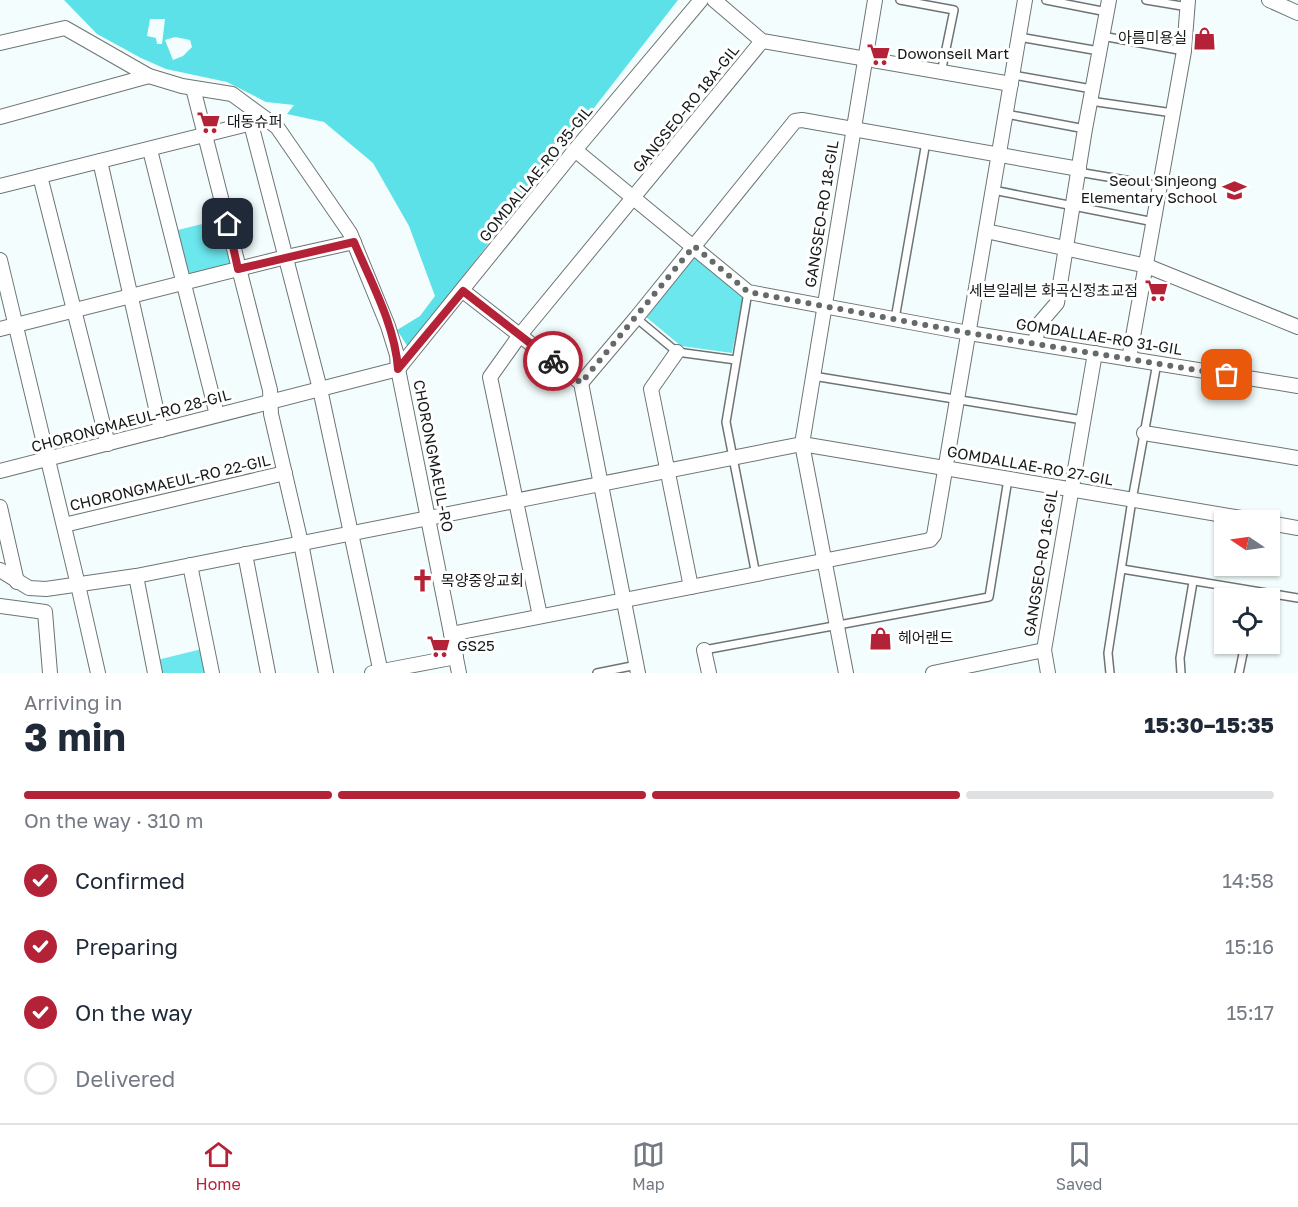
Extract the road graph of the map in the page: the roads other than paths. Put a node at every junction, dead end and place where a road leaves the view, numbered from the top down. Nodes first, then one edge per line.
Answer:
1 (700, 0) edge
2 (714, 0) edge
3 (875, 0) edge
4 (900, 0) edge
5 (1025, 0) edge
6 (1046, 0) edge
7 (1146, 0) edge
8 (1269, 0) edge
9 (1188, 4) edge
10 (1108, 6) edge
11 (1298, 13) edge
12 (1102, 36) junction
13 (1019, 37) junction
14 (762, 41) junction
15 (0, 43) edge
16 (1099, 51) junction
17 (1184, 51) junction
18 (865, 60) junction
19 (941, 73) junction
20 (149, 76) junction
21 (1012, 79) junction
22 (193, 88) junction
23 (1091, 95) junction
24 (1173, 113) junction
25 (1006, 114) junction
26 (0, 117) edge
27 (267, 119) junction
28 (252, 124) junction
29 (853, 128) junction
30 (1085, 129) junction
31 (206, 135) junction
32 (926, 141) junction
33 (150, 150) junction
34 (575, 150) junction
35 (999, 155) junction
36 (100, 161) junction
37 (1078, 170) junction
38 (40, 176) junction
39 (0, 186) edge
40 (1161, 186) junction
41 (993, 190) junction
42 (634, 197) junction
43 (1072, 205) junction
44 (1154, 222) junction
45 (986, 231) junction
46 (354, 242) junction
47 (694, 246) junction
48 (1066, 247) junction
49 (287, 257) junction
50 (0, 260) edge
51 (1147, 266) junction
52 (238, 269) junction
53 (184, 283) junction
54 (463, 291) junction
55 (748, 292) junction
56 (130, 296) junction
57 (824, 307) junction
58 (73, 310) junction
59 (636, 318) junction
60 (895, 320) junction
61 (16, 325) junction
62 (1298, 327) edge
63 (0, 329) edge
64 (969, 333) junction
65 (520, 335) junction
66 (1035, 343) junction
67 (677, 352) junction
68 (1095, 353) junction
69 (1129, 358) junction
70 (736, 360) junction
71 (1157, 363) junction
72 (398, 369) junction
73 (812, 376) junction
74 (581, 383) junction
75 (1298, 385) edge
76 (320, 389) junction
77 (957, 399) junction
78 (270, 401) junction
79 (217, 415) junction
80 (1083, 420) junction
81 (161, 430) junction
82 (1143, 434) junction
83 (108, 444) junction
84 (802, 444) junction
85 (734, 457) junction
86 (1298, 458) edge
87 (48, 460) junction
88 (944, 468) junction
89 (668, 470) junction
90 (0, 471) edge
91 (285, 473) junction
92 (1008, 479) junction
93 (601, 483) junction
94 (1070, 489) junction
95 (1132, 500) junction
96 (515, 501) junction
97 (0, 507) edge
98 (1214, 514) edge
99 (428, 518) junction
100 (64, 525) junction
101 (1280, 525) edge
102 (1298, 528) edge
103 (351, 533) junction
104 (302, 543) junction
105 (245, 554) junction
106 (824, 561) junction
107 (190, 565) junction
108 (1122, 569) junction
109 (0, 570) edge
110 (756, 575) junction
111 (136, 576) junction
112 (17, 582) junction
113 (1193, 582) junction
114 (78, 585) junction
115 (691, 587) junction
116 (1222, 588) edge
117 (1280, 597) edge
118 (1298, 598) edge
119 (624, 600) junction
120 (0, 606) edge
121 (540, 616) junction
122 (837, 624) junction
123 (451, 634) junction
124 (704, 650) joint
125 (1044, 650) junction
126 (1243, 654) edge
127 (456, 657) junction
128 (638, 669) edge
129 (378, 672) edge
130 (50, 673) edge
131 (98, 673) edge
132 (155, 673) edge
133 (212, 673) edge
134 (268, 673) edge
135 (326, 673) edge
136 (459, 673) edge
137 (597, 673) edge
138 (709, 673) edge
139 (846, 673) edge
140 (933, 673) edge
141 (1048, 673) edge
142 (1110, 673) edge
143 (1181, 673) edge
144 (1239, 673) edge

1 - 34 street, GOMDALLAE-RO 35-GIL
2 - 14 street
3 - 18 street, GANGSEO-RO 18-GIL
4 - 19 lane
5 - 13 street
6 - 10 lane
7 - 9 lane
8 - 11 street
9 - 17 street
10 - 12 street
12 - 16 street
12 - 17 lane
13 - 16 lane
13 - 21 street
14 - 18 street
14 - 42 street, GANGSEO-RO 18A-GIL
15 - 20 street, CHORONGMAEUL-RO
16 - 23 street
17 - 24 street
18 - 19 street
18 - 29 street, GANGSEO-RO 18-GIL
19 - 21 street
20 - 22 street, CHORONGMAEUL-RO
20 - 26 street
21 - 23 lane
21 - 25 street
22 - 27 street, CHORONGMAEUL-RO
22 - 31 street
23 - 24 lane
23 - 30 street
24 - 40 street
25 - 30 lane
25 - 35 street
27 - 28 street
27 - 46 street, CHORONGMAEUL-RO
28 - 31 street
28 - 49 street
29 - 32 street, GANGSEO-RO 18-GIL
29 - 47 street, GANGSEO-RO 18-GIL
29 - 57 street, GANGSEO-RO 18-GIL
30 - 37 street
31 - 33 street
31 - 52 street
32 - 35 street, GANGSEO-RO 18-GIL
32 - 60 lane
33 - 36 street
33 - 53 street
34 - 42 street, GANGSEO-RO 18A-GIL
34 - 54 street, GOMDALLAE-RO 35-GIL
35 - 37 street, GANGSEO-RO 18-GIL
35 - 41 street
36 - 38 street
36 - 56 street
37 - 40 lane
37 - 43 street
38 - 39 street
38 - 58 street
40 - 44 street
41 - 43 lane
41 - 45 street
42 - 47 street, GANGSEO-RO 18A-GIL
42 - 65 street, GANGSEO-RO 18A-GIL
43 - 44 lane
43 - 48 street
44 - 51 street
45 - 48 street
45 - 64 street
46 - 49 street
46 - 72 street, CHORONGMAEUL-RO
47 - 55 street, GANGSEO-RO 18A-GIL
47 - 59 street
48 - 51 street
48 - 66 street
49 - 52 street
49 - 76 street
50 - 61 street, CHORONGMAEUL-RO 22-GIL
51 - 62 street
51 - 69 street
52 - 53 street
52 - 78 street
53 - 56 street
53 - 79 street
54 - 65 street
54 - 72 street, GOMDALLAE-RO 35-GIL
55 - 57 street, GANGSEO-RO 18A-GIL
55 - 70 lane
56 - 58 street
56 - 81 street
57 - 60 street, GOMDALLAE-RO 31-GIL
57 - 73 street, GANGSEO-RO 18-GIL
58 - 61 street
58 - 83 street
59 - 67 lane
59 - 74 street
60 - 64 street, GOMDALLAE-RO 31-GIL
61 - 63 street
61 - 87 street, CHORONGMAEUL-RO 22-GIL
64 - 66 street, GOMDALLAE-RO 31-GIL
64 - 77 street
65 - 74 street
65 - 96 street, GANGSEO-RO 18A-GIL
66 - 68 street, GOMDALLAE-RO 31-GIL
67 - 70 lane
67 - 89 street
68 - 69 street, GOMDALLAE-RO 31-GIL
68 - 80 street, GANGSEO-RO 16-GIL
69 - 71 street, GOMDALLAE-RO 31-GIL
70 - 85 lane
71 - 75 street, GOMDALLAE-RO 31-GIL
71 - 82 lane
72 - 76 street, CHORONGMAEUL-RO 28-GIL
72 - 99 street, CHORONGMAEUL-RO
73 - 77 lane
73 - 84 street, GANGSEO-RO 18-GIL
74 - 93 street
76 - 78 street, CHORONGMAEUL-RO 28-GIL
76 - 103 street
77 - 80 lane
77 - 88 street
78 - 79 street, CHORONGMAEUL-RO 28-GIL
78 - 91 street
79 - 81 street, CHORONGMAEUL-RO 28-GIL
80 - 94 street, GANGSEO-RO 16-GIL
81 - 83 street, CHORONGMAEUL-RO 28-GIL
82 - 86 street
82 - 95 lane
83 - 87 street, CHORONGMAEUL-RO 28-GIL
84 - 85 street
84 - 88 street, GOMDALLAE-RO 27-GIL
84 - 106 street, GANGSEO-RO 18-GIL
85 - 89 street
85 - 110 lane
87 - 90 street, CHORONGMAEUL-RO 28-GIL
87 - 100 street, CHORONGMAEUL-RO 22-GIL
88 - 92 street, GOMDALLAE-RO 27-GIL
88 - 106 street
89 - 93 street
89 - 115 street
91 - 100 street, CHORONGMAEUL-RO 22-GIL
91 - 104 street
92 - 94 street, GOMDALLAE-RO 27-GIL
92 - 122 lane
93 - 96 street
93 - 119 street
94 - 95 street, GOMDALLAE-RO 27-GIL
94 - 125 street, GANGSEO-RO 16-GIL
95 - 98 street, GOMDALLAE-RO 27-GIL
95 - 108 lane
96 - 99 street
96 - 121 street, GANGSEO-RO 18A-GIL
97 - 112 street
99 - 103 street
99 - 123 street, CHORONGMAEUL-RO
100 - 114 street, CHORONGMAEUL-RO 22-GIL
101 - 102 street
103 - 104 street
103 - 129 street
104 - 105 street
104 - 135 street
105 - 107 street
105 - 134 street
106 - 110 street
106 - 122 street, GANGSEO-RO 18-GIL
107 - 111 street
107 - 133 street
108 - 113 lane
108 - 142 lane
109 - 112 street
110 - 115 street
111 - 114 street
111 - 132 street
112 - 114 street
113 - 116 lane
113 - 143 lane
114 - 131 street, CHORONGMAEUL-RO 22-GIL
115 - 119 street
117 - 118 lane
119 - 121 street
119 - 128 street
120 - 130 street
121 - 123 street
122 - 124 lane
122 - 139 street, GANGSEO-RO 18-GIL
123 - 127 street, CHORONGMAEUL-RO
124 - 138 street
125 - 140 street
125 - 141 street, GANGSEO-RO 16-GIL
126 - 144 lane
127 - 129 street
127 - 136 street, CHORONGMAEUL-RO
128 - 137 lane

